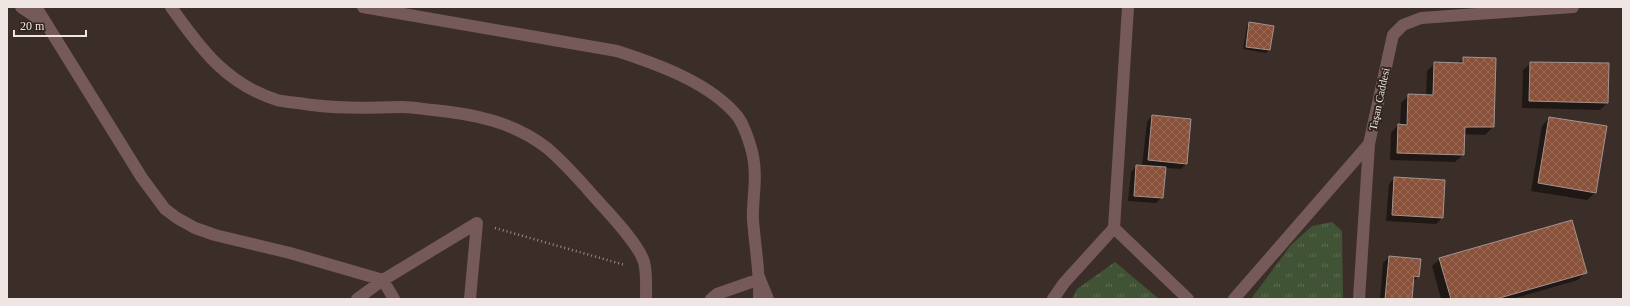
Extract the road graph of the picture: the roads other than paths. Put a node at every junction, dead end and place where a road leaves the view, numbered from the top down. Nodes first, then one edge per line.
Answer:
1 (21, 7) edge
2 (36, 7) edge
3 (171, 7) edge
4 (363, 7) edge
5 (1128, 7) edge
6 (1573, 7) edge
7 (47, 25) junction
8 (1370, 144) junction
9 (1114, 228) junction
10 (760, 279) junction
11 (383, 280) junction
12 (357, 299) edge
13 (394, 299) edge
14 (470, 299) edge
15 (646, 299) edge
16 (711, 299) edge
17 (759, 299) edge
18 (768, 299) edge
19 (1053, 299) edge
20 (1188, 299) edge
21 (1234, 299) edge
22 (1358, 299) edge

1 - 7 street
2 - 7 street
3 - 15 street
4 - 10 street
5 - 9 street
6 - 8 street, Taşan Caddesi
7 - 11 street
8 - 21 street, Taşan Caddesi
8 - 22 street
9 - 19 street
9 - 20 street
10 - 16 street
10 - 17 street
10 - 18 street
11 - 12 street
11 - 13 street
11 - 14 street

